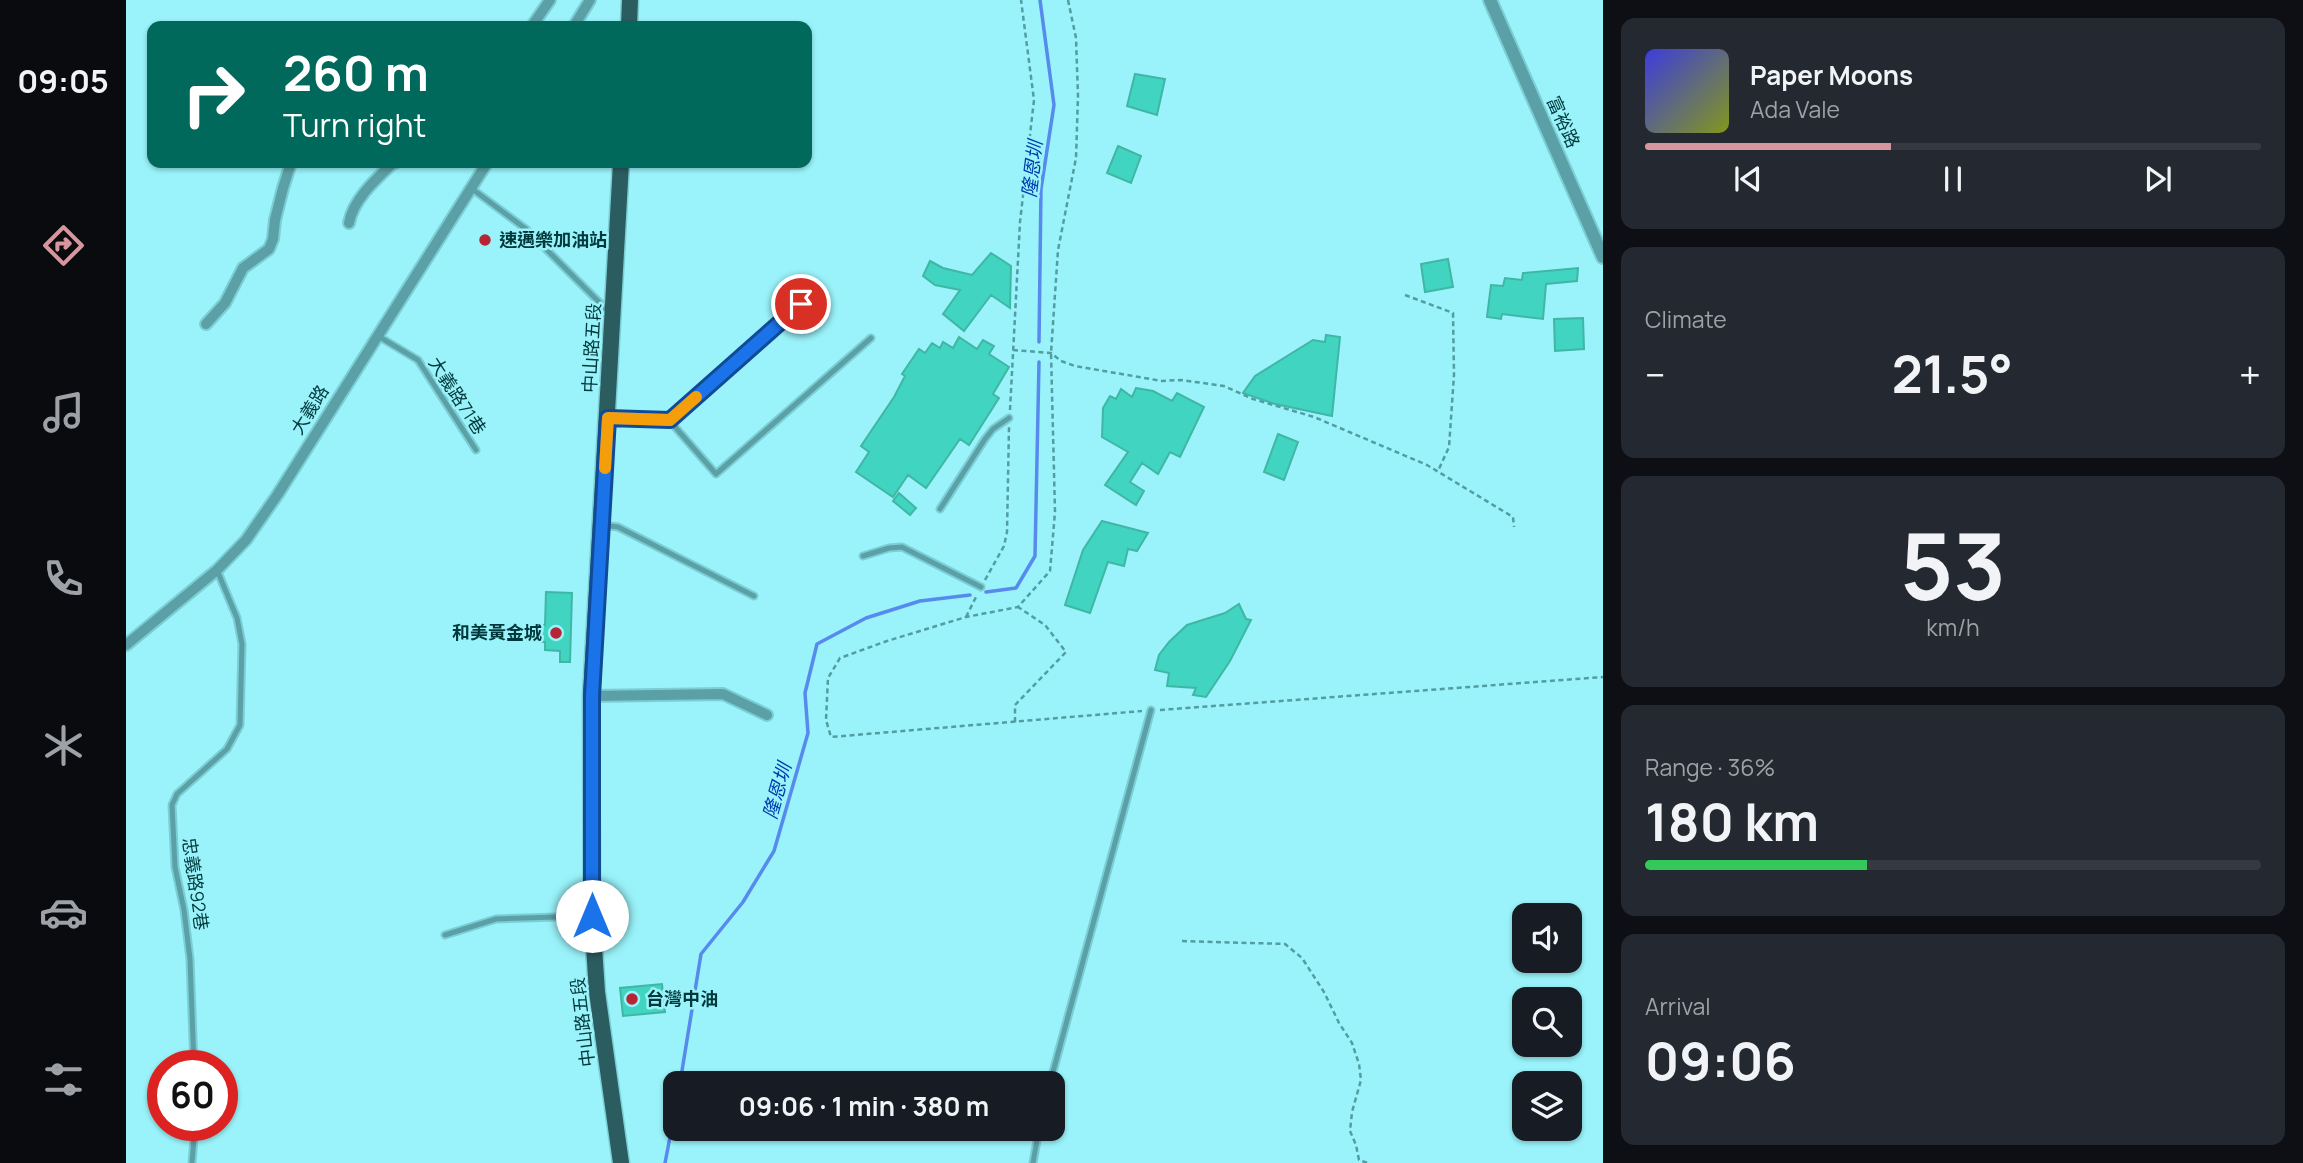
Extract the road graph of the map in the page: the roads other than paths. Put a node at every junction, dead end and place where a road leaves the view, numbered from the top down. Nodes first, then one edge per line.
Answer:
1 (550, 0) edge
2 (590, 0) edge
3 (630, 0) edge
4 (1490, 0) edge
5 (535, 21) edge
6 (577, 21) edge
7 (629, 21) edge
8 (289, 168) edge
9 (389, 168) edge
10 (484, 168) edge
11 (621, 168) edge
12 (471, 188) junction
13 (349, 223) dead end
14 (1603, 257) edge
15 (820, 287) dead end
16 (613, 316) junction
17 (206, 324) dead end
18 (378, 336) junction
19 (871, 338) dead end
20 (608, 418) junction
21 (1009, 418) road end
22 (670, 420) junction
23 (476, 450) dead end
24 (940, 509) dead end
25 (602, 525) junction
26 (863, 556) dead end
27 (217, 570) junction
28 (981, 587) road end
29 (754, 596) dead end
30 (126, 645) edge
31 (592, 696) junction
32 (1151, 710) road end
33 (767, 715) dead end
34 (592, 916) junction
35 (445, 935) dead end
36 (193, 1050) edge
37 (1053, 1071) edge
38 (194, 1141) edge
39 (1037, 1141) edge
40 (192, 1163) edge
41 (621, 1163) edge
42 (1033, 1163) edge

1 - 5 street
2 - 6 street
3 - 7 main road
4 - 14 street, 富裕路
8 - 17 street
9 - 13 street
10 - 12 street, 大義路
11 - 16 main road, 中山路五段
12 - 16 lane
12 - 18 street, 大義路
15 - 22 lane
16 - 20 main road, 中山路五段
18 - 23 lane, 大義路71巷
18 - 27 street, 大義路
19 - 22 lane
20 - 22 lane
20 - 25 main road, 中山路五段
21 - 24 lane
25 - 29 lane
25 - 31 main road, 中山路五段
26 - 28 lane
27 - 30 street, 大義路
27 - 36 lane, 忠義路92巷
31 - 33 street
31 - 34 main road, 中山路五段
32 - 37 lane
34 - 35 lane
34 - 41 main road, 中山路五段
38 - 40 lane
39 - 42 lane

